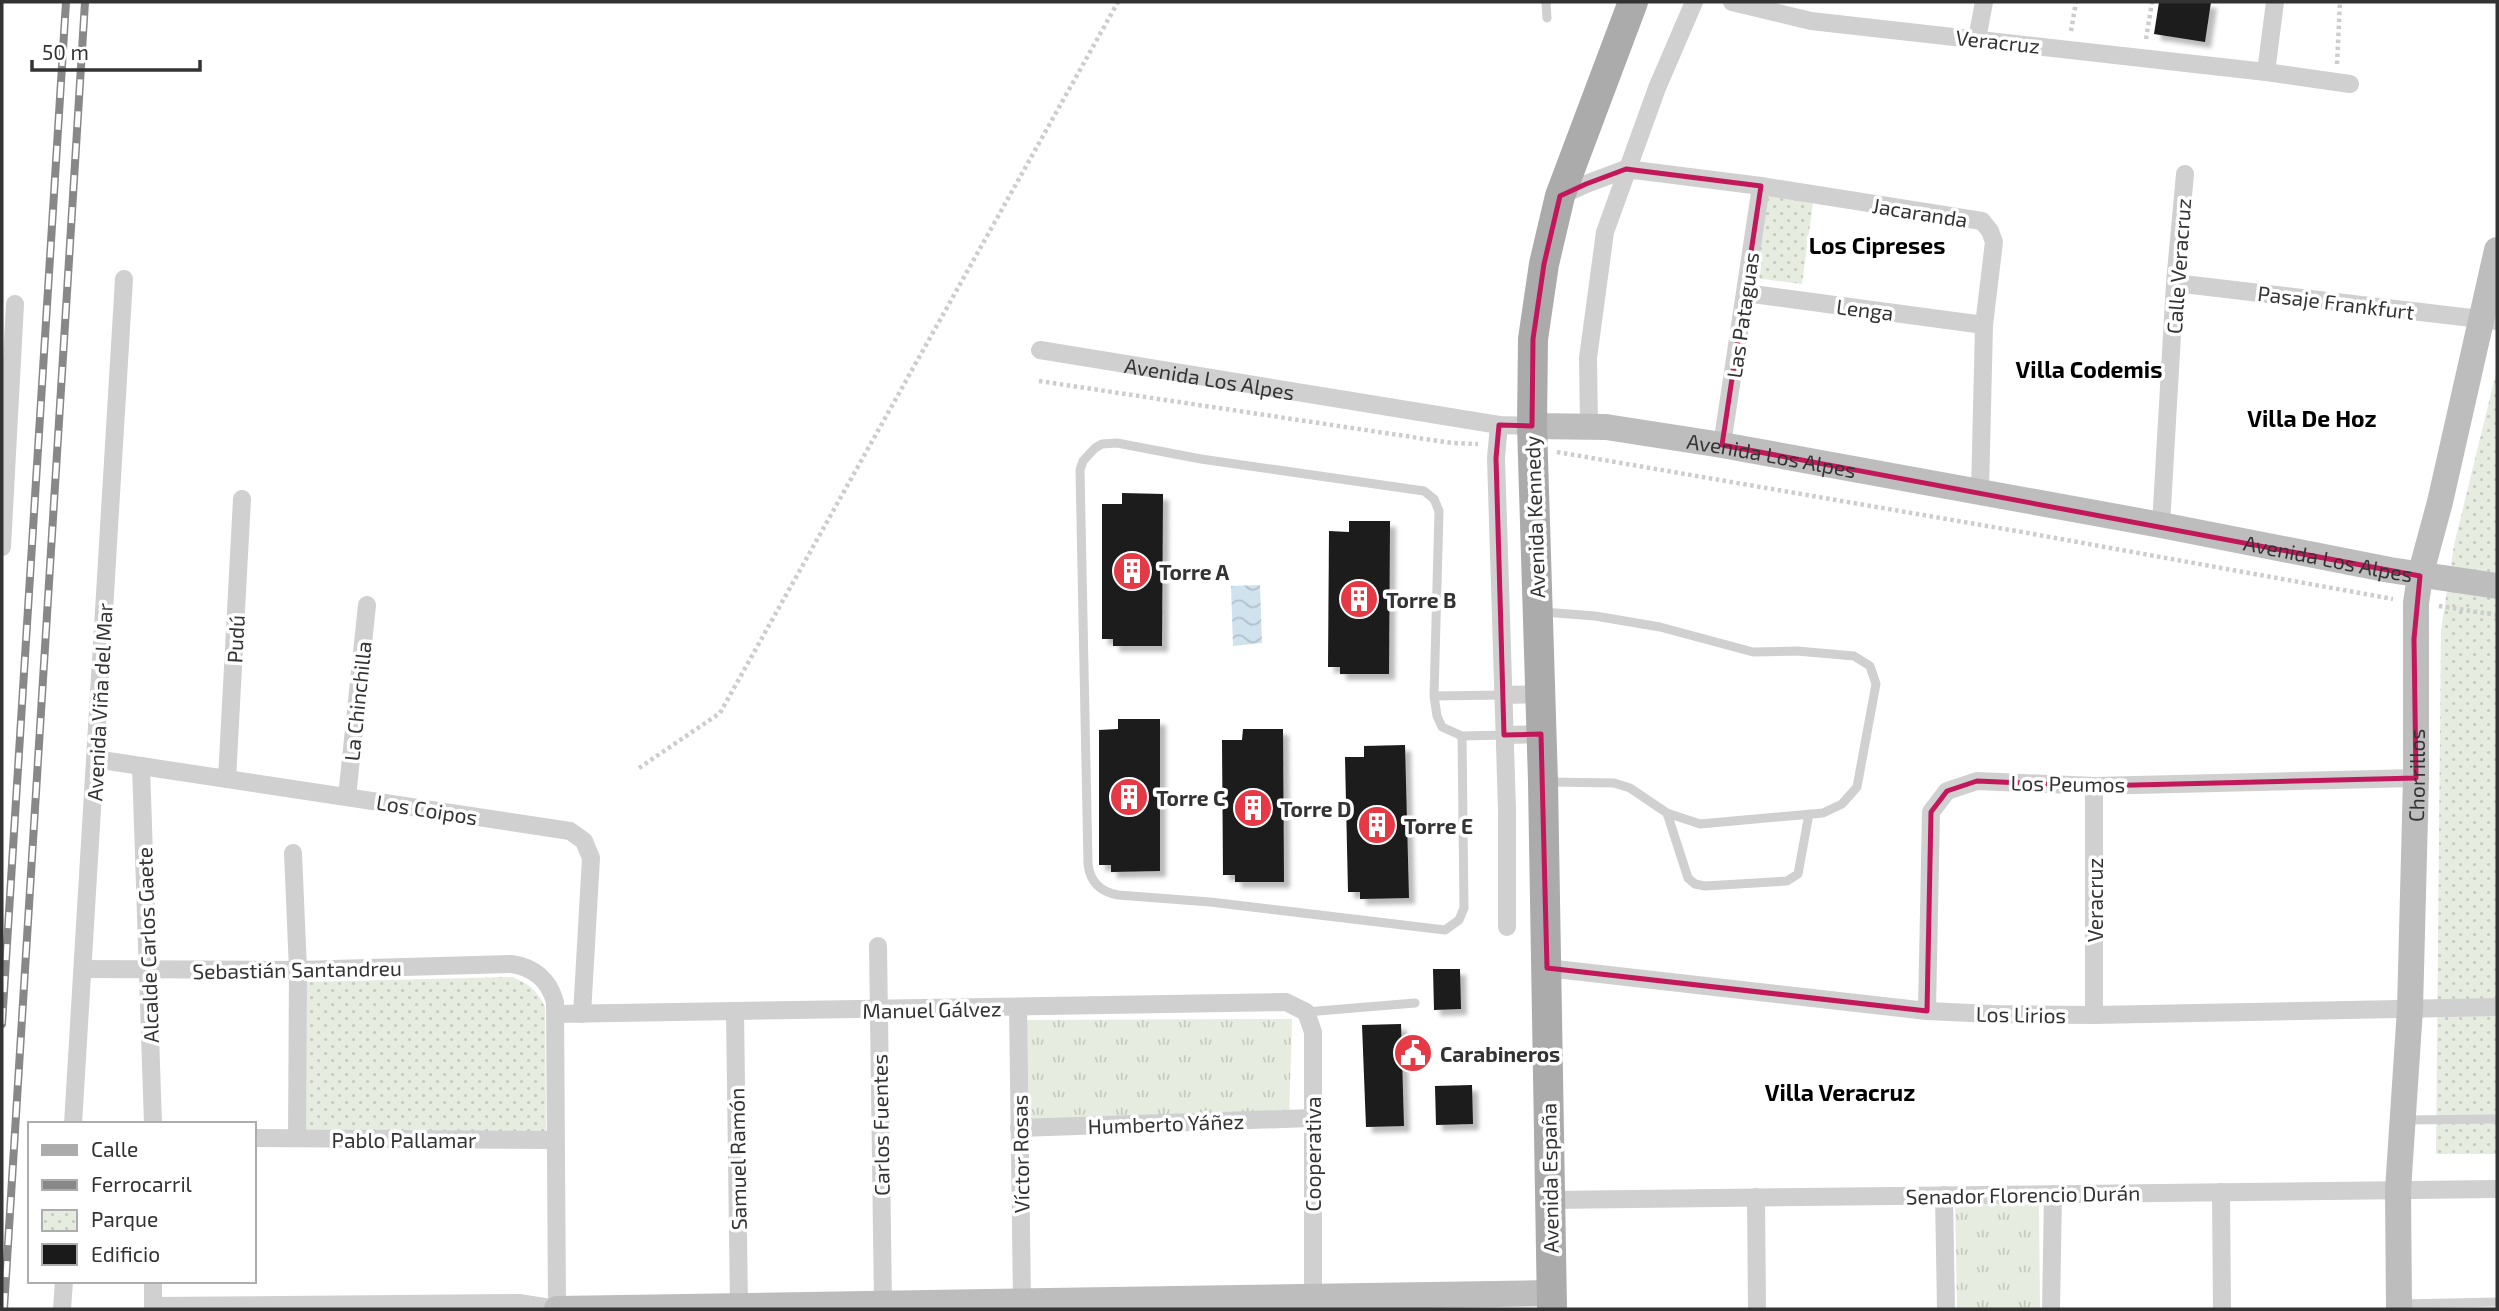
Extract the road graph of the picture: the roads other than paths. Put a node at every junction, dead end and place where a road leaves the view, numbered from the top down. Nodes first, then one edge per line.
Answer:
1 (1546, 2) edge
2 (1633, 2) edge
3 (1694, 2) edge
4 (1732, 2) edge
5 (1984, 2) edge
6 (2275, 2) edge
7 (1547, 18) dead end
8 (1977, 39) junction
9 (2266, 72) junction
10 (2343, 83) road end
11 (1626, 170) junction
12 (2185, 174) dead end
13 (1761, 186) junction
14 (1560, 196) junction
15 (2497, 250) edge
16 (124, 279) dead end
17 (2175, 283) junction
18 (1745, 293) junction
19 (15, 304) dead end
20 (2490, 320) edge
21 (1984, 324) junction
22 (1040, 350) dead end
23 (1499, 425) junction
24 (1589, 425) junction
25 (1532, 437) junction
26 (1722, 445) junction
27 (1980, 492) junction
28 (242, 499) dead end
29 (2161, 525) junction
30 (2, 548) edge
31 (2420, 576) junction
32 (2497, 586) edge
33 (367, 605) dead end
34 (1537, 612) junction
35 (1540, 694) junction
36 (1503, 695) junction
37 (1434, 696) junction
38 (1541, 734) junction
39 (1504, 735) junction
40 (1462, 736) junction
41 (95, 759) junction
42 (142, 766) junction
43 (2416, 778) junction
44 (227, 779) junction
45 (1543, 782) junction
46 (2094, 786) junction
47 (347, 797) junction
48 (1667, 813) junction
49 (1809, 814) junction
50 (293, 853) dead end
51 (1507, 927) dead end
52 (878, 946) dead end
53 (1547, 968) junction
54 (83, 969) junction
55 (298, 970) junction
56 (147, 971) junction
57 (1415, 1003) dead end
58 (1018, 1007) junction
59 (2497, 1007) edge
60 (879, 1009) junction
61 (2410, 1009) junction
62 (1927, 1011) junction
63 (735, 1012) junction
64 (1306, 1012) junction
65 (556, 1014) junction
66 (582, 1014) junction
67 (2094, 1015) junction
68 (1547, 1047) joint
69 (1312, 1118) junction
70 (2497, 1119) edge
71 (2401, 1120) junction
72 (73, 1122) edge
73 (152, 1122) edge
74 (1019, 1128) junction
75 (256, 1138) edge
76 (298, 1138) junction
77 (554, 1140) junction
78 (2497, 1189) edge
79 (2398, 1190) junction
80 (2221, 1192) junction
81 (2053, 1194) junction
82 (1944, 1195) junction
83 (1756, 1197) junction
84 (1550, 1200) junction
85 (64, 1283) edge
86 (153, 1283) edge
87 (1312, 1297) junction
88 (1022, 1301) junction
89 (1551, 1301) edge
90 (2497, 1302) edge
91 (883, 1304) junction
92 (739, 1306) junction
93 (153, 1307) edge
94 (2399, 1307) edge
95 (62, 1309) edge
96 (557, 1309) edge
97 (1757, 1309) edge
98 (1946, 1309) edge
99 (2052, 1309) edge
100 (2222, 1309) edge

1 - 7 lane
2 - 14 main road, Avenida Kennedy
3 - 11 street
4 - 8 street, Veracruz
5 - 8 street
6 - 9 street
8 - 9 street, Veracruz
9 - 10 street, Veracruz
11 - 13 street, Jacaranda
11 - 14 street
11 - 24 street
12 - 17 street, Calle Veracruz
13 - 18 street, Las Pataguas
13 - 21 street, Jacaranda
14 - 25 main road, Avenida Kennedy
15 - 20 street, Chorrillos
16 - 41 street, Avenida Viña del Mar
17 - 20 street, Pasaje Frankfurt
17 - 29 street, Calle Veracruz
18 - 21 street, Lenga
18 - 26 street, Las Pataguas
19 - 30 street
20 - 31 street, Chorrillos
21 - 27 street, Jacaranda
22 - 23 street, Avenida Los Alpes
23 - 25 street, Avenida Los Alpes
23 - 36 street, Avenida Kennedy
24 - 25 street, Avenida Los Alpes
24 - 26 street, Avenida Los Alpes
25 - 34 main road, Avenida Kennedy
26 - 27 street, Avenida Los Alpes
27 - 29 street, Avenida Los Alpes
28 - 44 street, Pudú
29 - 31 street, Avenida Los Alpes
31 - 32 street, Avenida Los Alpes
31 - 43 street, Chorrillos
33 - 47 street, La Chinchilla
34 - 35 main road, Avenida Kennedy
34 - 49 lane
35 - 36 street
35 - 38 main road, Avenida Kennedy
36 - 37 lane
36 - 39 street, Avenida Kennedy
37 - 40 lane
37 - 40 lane
38 - 39 street
38 - 45 main road, Avenida Kennedy
39 - 40 lane
39 - 51 street, Avenida Kennedy
41 - 42 street, Los Coipos
41 - 54 street, Avenida Viña del Mar
42 - 44 street, Los Coipos
42 - 56 street, Alcalde Carlos Gaete
43 - 46 street, Los Peumos
43 - 61 street, Chorrillos
44 - 47 street, Los Coipos
45 - 48 lane
45 - 53 main road, Avenida Kennedy
46 - 62 street, Los Peumos
46 - 67 street, Veracruz
47 - 66 street, Los Coipos
48 - 49 lane
48 - 49 lane
50 - 55 street
52 - 60 street, Carlos Fuentes
53 - 62 street, Los Lirios
53 - 68 main road, Avenida Kennedy
54 - 56 street, Sebastián Santandreu
54 - 72 street, Avenida Viña del Mar
55 - 56 street, Sebastián Santandreu
55 - 65 street, Sebastián Santandreu
55 - 76 street
56 - 73 street, Alcalde Carlos Gaete
57 - 64 lane
58 - 60 street, Manuel Gálvez
58 - 64 street, Manuel Gálvez
58 - 74 street, Víctor Rosas
59 - 61 street, Los Lirios
60 - 63 street, Manuel Gálvez
60 - 91 street, Carlos Fuentes
61 - 67 street, Los Lirios
61 - 71 street, Chorrillos
62 - 67 street, Los Lirios
63 - 66 street, Manuel Gálvez
63 - 92 street, Samuel Ramón
64 - 69 street, Cooperativa
65 - 66 street, Manuel Gálvez
65 - 77 street
68 - 84 main road, Avenida España
69 - 74 street, Humberto Yáñez
69 - 87 street, Cooperativa
70 - 71 lane
71 - 79 street, Chorrillos
74 - 88 street, Víctor Rosas
75 - 76 street, Pablo Pallamar
76 - 77 street, Pablo Pallamar
77 - 96 street
78 - 79 street, Senador Florencio Durán
79 - 80 street, Senador Florencio Durán
79 - 94 street, Chorrillos
80 - 81 street, Senador Florencio Durán
80 - 100 street
81 - 82 street, Senador Florencio Durán
81 - 99 street
82 - 83 street, Senador Florencio Durán
82 - 98 street
83 - 84 street, Senador Florencio Durán
83 - 97 street
84 - 89 main road, Avenida España
85 - 95 street
86 - 93 street
87 - 88 street
87 - 89 street
88 - 91 street
90 - 94 lane
91 - 92 street
92 - 96 street
93 - 96 street

